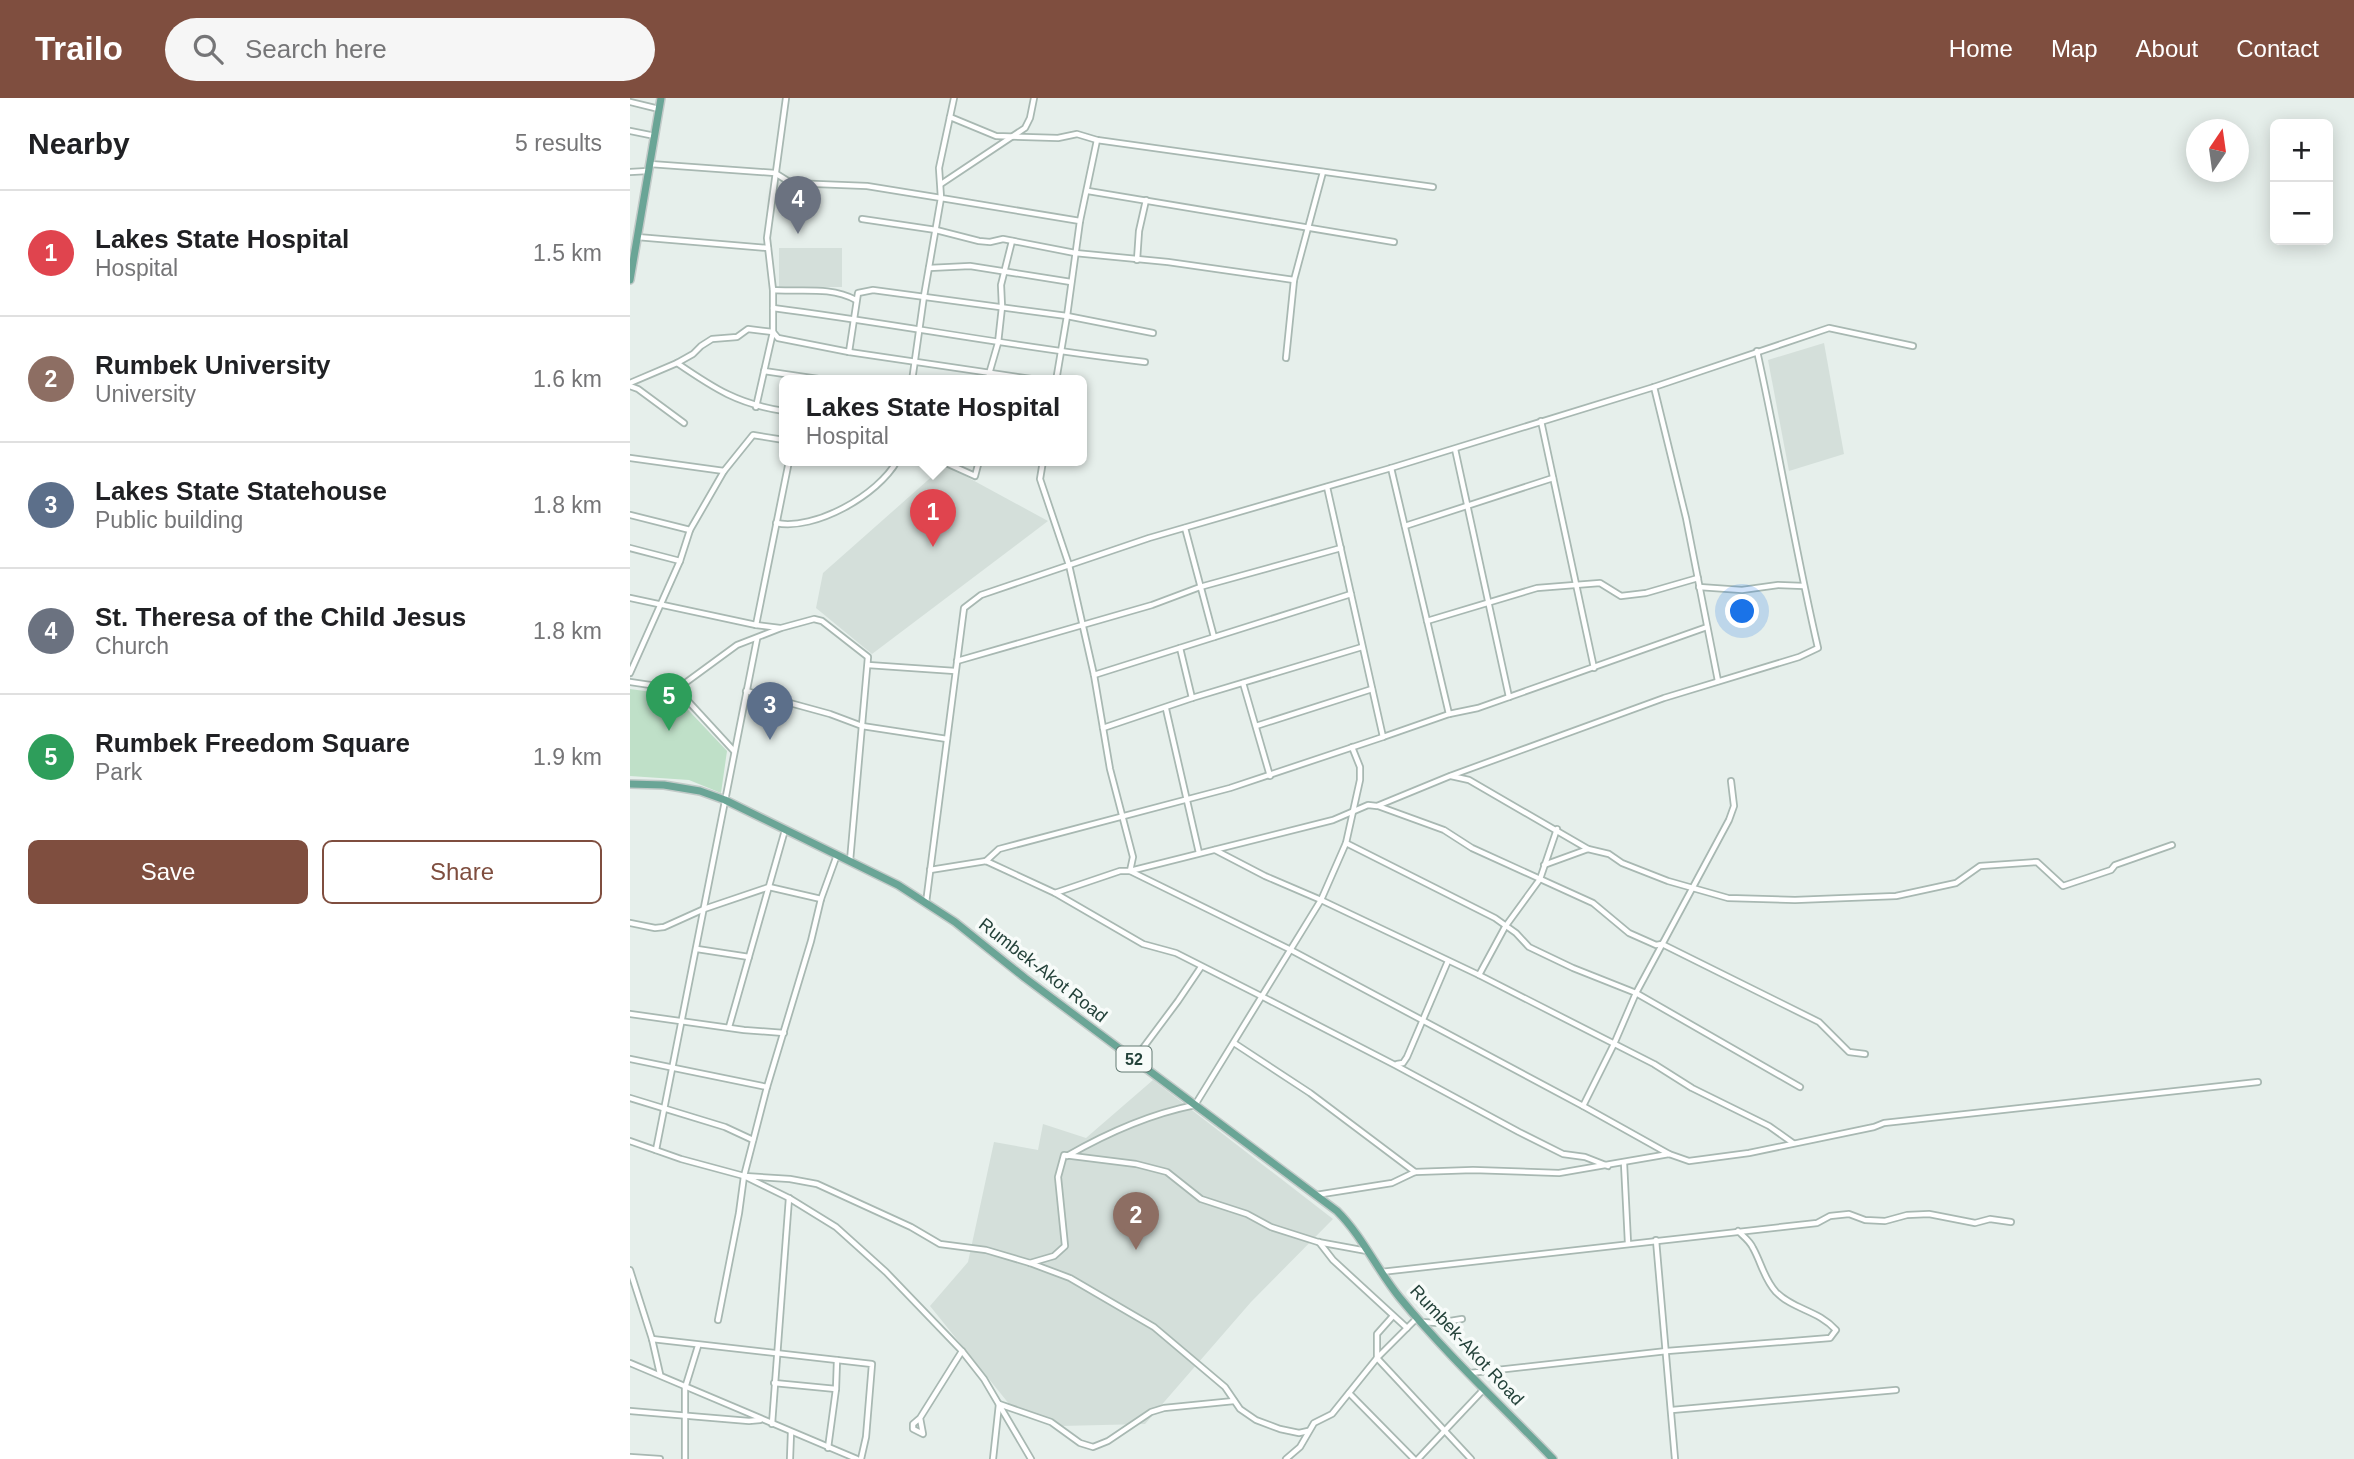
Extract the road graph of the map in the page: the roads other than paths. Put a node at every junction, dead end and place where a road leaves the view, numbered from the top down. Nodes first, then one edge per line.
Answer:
1 (661, 98) edge
2 (786, 98) edge
3 (954, 98) edge
4 (1034, 98) edge
5 (630, 102) edge
6 (659, 109) junction
7 (950, 117) junction
8 (630, 131) edge
9 (655, 136) junction
10 (1011, 138) junction
11 (1097, 139) junction
12 (649, 167) junction
13 (630, 172) edge
14 (1323, 172) junction
15 (775, 173) junction
16 (940, 184) junction
17 (1433, 187) dead end
18 (1088, 191) junction
19 (941, 198) junction
20 (1146, 201) junction
21 (862, 219) dead end
22 (1080, 221) junction
23 (1307, 227) junction
24 (936, 230) junction
25 (637, 237) junction
26 (1012, 241) junction
27 (1394, 242) dead end
28 (633, 248) edge
29 (768, 248) junction
30 (1075, 253) junction
31 (1137, 260) junction
32 (929, 268) junction
33 (1004, 272) junction
34 (630, 280) edge
35 (1294, 280) junction
36 (1071, 282) junction
37 (772, 290) junction
38 (924, 296) junction
39 (856, 300) junction
40 (1002, 307) junction
41 (773, 308) junction
42 (1067, 316) junction
43 (853, 318) junction
44 (920, 331) junction
45 (773, 332) junction
46 (1153, 333) dead end
47 (998, 343) junction
48 (1913, 346) dead end
49 (1757, 351) junction
50 (849, 352) junction
51 (1062, 353) junction
52 (1286, 358) dead end
53 (915, 362) junction
54 (1145, 362) dead end
55 (677, 363) junction
56 (764, 371) junction
57 (989, 374) junction
58 (791, 375) edge
59 (913, 375) edge
60 (997, 375) edge
61 (1057, 375) edge
62 (630, 384) edge
63 (1654, 387) junction
64 (756, 407) junction
65 (779, 410) edge
66 (1541, 421) junction
67 (684, 423) dead end
68 (779, 439) edge
69 (1455, 449) junction
70 (630, 458) edge
71 (788, 466) edge
72 (894, 466) edge
73 (953, 466) edge
74 (978, 466) edge
75 (1041, 466) edge
76 (1391, 468) junction
77 (724, 471) junction
78 (1553, 478) junction
79 (1327, 487) junction
80 (1467, 505) junction
81 (630, 515) edge
82 (776, 523) junction
83 (1405, 526) junction
84 (1185, 528) junction
85 (690, 530) junction
86 (630, 548) edge
87 (1341, 548) junction
88 (680, 561) junction
89 (1069, 565) junction
90 (1698, 578) junction
91 (1576, 583) junction
92 (1804, 586) junction
93 (1200, 587) junction
94 (1699, 587) junction
95 (1351, 594) junction
96 (630, 598) edge
97 (1488, 604) junction
98 (660, 606) junction
99 (1427, 621) junction
100 (1082, 623) junction
101 (756, 625) junction
102 (1707, 627) junction
103 (781, 628) junction
104 (1214, 637) junction
105 (757, 639) junction
106 (1362, 647) junction
107 (1180, 648) junction
108 (957, 661) junction
109 (868, 665) junction
110 (1594, 668) junction
111 (956, 671) junction
112 (630, 673) edge
113 (1094, 675) junction
114 (1718, 681) junction
115 (630, 682) edge
116 (1243, 683) junction
117 (677, 689) junction
118 (1372, 689) junction
119 (746, 691) junction
120 (1509, 697) junction
121 (1192, 698) junction
122 (1166, 709) junction
123 (1449, 714) junction
124 (862, 726) junction
125 (1256, 726) junction
126 (1103, 728) junction
127 (1383, 737) junction
128 (947, 739) junction
129 (1352, 747) junction
130 (734, 751) junction
131 (1270, 776) junction
132 (1450, 776) junction
133 (1731, 780) dead end
134 (630, 784) edge
135 (724, 800) junction
136 (1187, 800) junction
137 (1377, 806) junction
138 (1354, 811) junction
139 (1124, 817) junction
140 (1557, 829) junction
141 (785, 830) junction
142 (1346, 843) junction
143 (2172, 845) dead end
144 (1214, 849) junction
145 (1588, 849) junction
146 (1199, 853) junction
147 (837, 855) junction
148 (850, 861) junction
149 (986, 861) junction
150 (1544, 865) junction
151 (930, 870) junction
152 (1129, 871) junction
153 (1540, 879) junction
154 (769, 887) junction
155 (1693, 888) junction
156 (1055, 893) junction
157 (821, 899) junction
158 (1321, 900) junction
159 (926, 903) junction
160 (704, 909) junction
161 (630, 923) edge
162 (1505, 927) junction
163 (1662, 944) junction
164 (697, 948) junction
165 (1289, 949) junction
166 (749, 957) junction
167 (1448, 961) junction
168 (1201, 967) junction
169 (1479, 975) junction
170 (1636, 993) junction
171 (1263, 997) junction
172 (630, 1014) edge
173 (683, 1020) junction
174 (1421, 1020) junction
175 (729, 1027) junction
176 (784, 1033) junction
177 (1234, 1043) junction
178 (1615, 1044) junction
179 (1866, 1054) dead end
180 (630, 1059) edge
181 (1134, 1060) junction
182 (1395, 1065) junction
183 (674, 1067) junction
184 (2258, 1082) dead end
185 (767, 1087) junction
186 (1800, 1087) dead end
187 (630, 1098) edge
188 (1195, 1105) junction
189 (1583, 1106) junction
190 (665, 1108) junction
191 (753, 1140) junction
192 (630, 1141) edge
193 (1795, 1144) junction
194 (656, 1150) junction
195 (1669, 1154) junction
196 (1067, 1156) junction
197 (1624, 1163) junction
198 (1608, 1167) junction
199 (1415, 1172) junction
200 (744, 1176) junction
201 (1315, 1195) junction
202 (789, 1198) junction
203 (2011, 1222) dead end
204 (1738, 1231) junction
205 (1656, 1240) junction
206 (1318, 1242) junction
207 (1628, 1243) junction
208 (1368, 1251) junction
209 (1030, 1263) junction
210 (630, 1270) edge
211 (1380, 1272) junction
212 (631, 1279) edge
213 (1393, 1316) junction
214 (1462, 1318) dead end
215 (718, 1320) dead end
216 (1419, 1320) junction
217 (1407, 1328) junction
218 (652, 1339) junction
219 (698, 1346) junction
220 (962, 1351) junction
221 (1667, 1351) junction
222 (776, 1355) junction
223 (1377, 1358) junction
224 (837, 1360) junction
225 (630, 1361) edge
226 (1470, 1373) junction
227 (660, 1374) junction
228 (774, 1383) junction
229 (685, 1388) junction
230 (1484, 1388) junction
231 (836, 1389) junction
232 (1896, 1391) dead end
233 (1349, 1393) junction
234 (1235, 1401) junction
235 (999, 1404) junction
236 (1672, 1410) junction
237 (630, 1411) edge
238 (685, 1416) junction
239 (920, 1418) dead end
240 (761, 1420) junction
241 (772, 1424) junction
242 (1445, 1429) junction
243 (1308, 1431) junction
244 (791, 1432) junction
245 (828, 1448) junction
246 (630, 1457) edge
247 (660, 1459) edge
248 (685, 1459) edge
249 (790, 1459) edge
250 (859, 1459) edge
251 (993, 1459) edge
252 (1031, 1459) edge
253 (1286, 1459) edge
254 (1416, 1459) edge
255 (1471, 1459) edge
256 (1553, 1459) edge
257 (1675, 1459) edge

1 - 6 main road
2 - 15 street
3 - 7 street
4 - 10 street
5 - 6 street
6 - 9 main road
7 - 10 street
7 - 16 street
8 - 9 street
9 - 12 main road
10 - 11 street
10 - 16 street
11 - 14 street
11 - 18 street
12 - 13 street
12 - 15 street
12 - 25 main road
14 - 17 street
14 - 23 street
15 - 19 street
15 - 29 street
16 - 19 street
18 - 20 street
18 - 22 street
19 - 22 street
19 - 24 street
20 - 23 street
20 - 31 street
21 - 24 street
22 - 30 street
23 - 27 street
23 - 35 street
24 - 26 street
24 - 32 street
25 - 28 main road
25 - 29 street
26 - 30 street
26 - 33 street
28 - 34 main road
29 - 37 street
30 - 31 street
30 - 36 street
31 - 35 street
32 - 33 street
32 - 38 street
33 - 36 street
33 - 40 street
35 - 52 street
36 - 42 street
37 - 39 street
37 - 41 street
38 - 39 street
38 - 40 street
38 - 44 street
39 - 43 street
40 - 42 street
40 - 47 street
41 - 43 street
41 - 45 street
42 - 46 street
42 - 51 street
43 - 44 street
43 - 50 street
44 - 47 street
44 - 53 street
45 - 50 street
45 - 55 street
45 - 56 street
47 - 51 street
47 - 57 street
48 - 49 street
49 - 63 street
49 - 92 street
50 - 53 street
51 - 54 street
51 - 61 street
53 - 57 street
53 - 59 street
55 - 62 street
55 - 64 street
56 - 58 street
56 - 64 street
57 - 60 street
62 - 67 street
63 - 66 street
63 - 90 street
64 - 65 street
66 - 69 street
66 - 78 street
68 - 77 street
69 - 76 street
69 - 80 street
70 - 77 street
71 - 82 street
72 - 82 street
73 - 74 street
75 - 89 street
76 - 79 street
76 - 83 street
77 - 85 street
78 - 80 street
78 - 91 street
79 - 84 street
79 - 87 street
80 - 83 street
80 - 97 street
81 - 85 street
82 - 101 street
83 - 99 street
84 - 89 street
84 - 93 street
85 - 88 street
86 - 88 street
87 - 93 street
87 - 95 street
88 - 98 street
89 - 100 street
89 - 108 street
90 - 91 street
90 - 94 street
91 - 97 street
91 - 110 street
92 - 94 street
92 - 114 street
93 - 100 street
93 - 104 street
94 - 102 street
95 - 104 street
95 - 106 street
96 - 98 street
97 - 99 street
97 - 120 street
98 - 101 street
98 - 112 street
99 - 123 street
100 - 108 street
100 - 113 street
101 - 103 street
102 - 110 street
102 - 114 street
103 - 105 street
103 - 109 street
104 - 107 street
105 - 117 street
105 - 119 street
106 - 116 street
106 - 118 street
107 - 113 street
107 - 121 street
108 - 111 street
109 - 111 street
109 - 124 street
110 - 120 street
111 - 128 street
113 - 126 street
114 - 132 street
115 - 117 street
116 - 121 street
116 - 125 street
117 - 130 street
118 - 125 street
118 - 127 street
119 - 124 street
119 - 130 street
120 - 123 street
121 - 122 street
122 - 126 street
122 - 136 street
123 - 127 street
124 - 128 street
124 - 148 street
125 - 131 street
126 - 139 street
127 - 129 street
128 - 151 street
129 - 131 street
129 - 138 street
130 - 135 street
131 - 136 street
132 - 137 street
132 - 140 street
133 - 155 street
134 - 135 main road, Rumbek-Akot Road / 52
135 - 141 main road, Rumbek-Akot Road / 52
135 - 160 street
136 - 139 street
136 - 146 street
137 - 138 street
137 - 153 street
138 - 142 street
138 - 144 street
139 - 149 street
139 - 152 street
140 - 145 street
140 - 150 street
141 - 147 main road, Rumbek-Akot Road / 52
141 - 154 street
142 - 158 street
142 - 162 street
143 - 155 street
144 - 146 street
144 - 158 street
145 - 150 street
145 - 155 street
146 - 152 street
147 - 148 main road, Rumbek-Akot Road / 52
147 - 157 street
148 - 159 main road, Rumbek-Akot Road / 52
149 - 151 street
149 - 156 street
150 - 153 street
151 - 159 street
152 - 156 street
152 - 165 street
153 - 162 street
153 - 163 street
154 - 157 street
154 - 160 street
154 - 166 street
155 - 163 street
156 - 168 street
157 - 176 street
158 - 165 street
158 - 167 street
159 - 181 main road, Rumbek-Akot Road / 52
160 - 161 street
160 - 164 street
162 - 169 street
162 - 170 street
163 - 170 street
163 - 179 street
164 - 166 street
164 - 173 street
165 - 171 street
165 - 174 street
166 - 175 street
167 - 169 street
167 - 174 street
168 - 171 street
168 - 181 street
169 - 178 street
170 - 178 street
170 - 186 street
171 - 177 street
171 - 182 street
172 - 173 street
173 - 175 street
173 - 183 street
174 - 182 street
174 - 189 street
175 - 176 street
176 - 185 street
177 - 188 street
177 - 199 street
178 - 189 street
178 - 193 street
180 - 183 street
181 - 188 main road, Rumbek-Akot Road / 52
182 - 198 street
183 - 185 street
183 - 190 street
184 - 193 street
185 - 191 street
187 - 190 street
188 - 196 street
188 - 201 main road, Rumbek-Akot Road / 52
189 - 195 street
190 - 191 street
190 - 194 street
191 - 200 street
192 - 194 street
193 - 195 street
194 - 200 street
195 - 197 street
196 - 206 street
196 - 209 street
197 - 198 street
197 - 207 street
198 - 199 street
199 - 201 street
200 - 202 street
200 - 209 street
200 - 215 street
201 - 208 main road, Rumbek-Akot Road / 52
202 - 220 street
202 - 222 street
203 - 204 street
204 - 205 street
204 - 221 street
205 - 207 street
205 - 221 street
206 - 208 street
206 - 213 street
207 - 211 street
208 - 211 main road, Rumbek-Akot Road / 52
209 - 234 street
210 - 212 street
211 - 216 main road, Rumbek-Akot Road / 52
212 - 218 street
213 - 217 street
213 - 223 street
214 - 216 street
216 - 217 street
216 - 226 main road, Rumbek-Akot Road / 52
217 - 223 street
218 - 219 street
218 - 227 street
219 - 222 street
219 - 229 street
220 - 235 street
220 - 239 street
221 - 226 street
221 - 236 street
222 - 224 street
222 - 228 street
223 - 233 street
223 - 242 street
224 - 231 street
224 - 250 street
225 - 227 street
226 - 230 main road, Rumbek-Akot Road / 52
227 - 229 street
228 - 231 street
228 - 241 street
229 - 238 street
229 - 240 street
230 - 242 street
230 - 256 main road, Rumbek-Akot Road / 52
231 - 245 street
232 - 236 street
233 - 243 street
233 - 254 street
234 - 235 street
234 - 243 street
235 - 251 street
235 - 252 street
236 - 257 street
237 - 238 street
238 - 240 street
238 - 248 street
240 - 241 street
241 - 244 street
242 - 254 street
242 - 255 street
243 - 253 street
244 - 245 street
244 - 249 street
245 - 250 street
246 - 247 street

